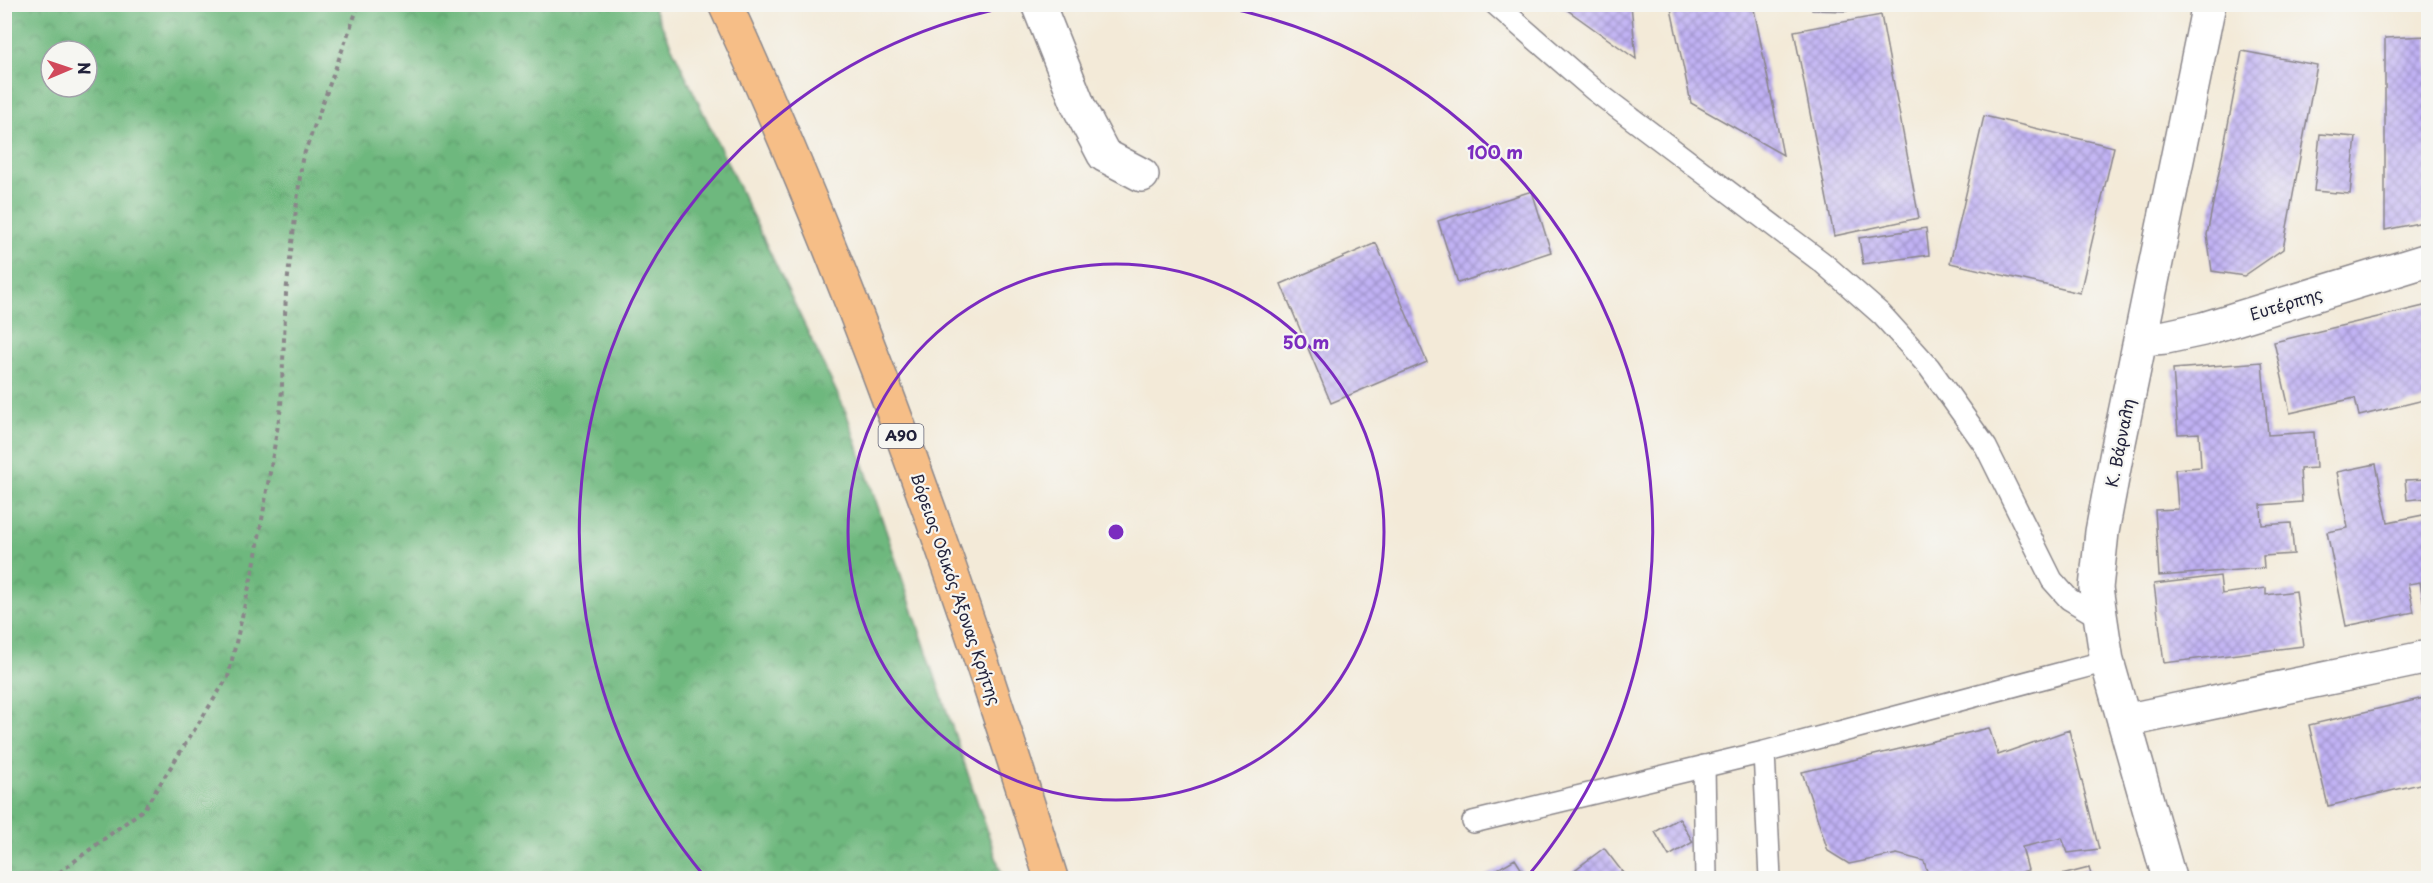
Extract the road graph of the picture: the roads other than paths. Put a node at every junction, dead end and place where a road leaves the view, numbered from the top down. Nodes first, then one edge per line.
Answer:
1 (725, 4) edge
2 (1038, 4) edge
3 (1496, 4) edge
4 (2209, 4) edge
5 (1142, 175) dead end
6 (2428, 260) edge
7 (2141, 339) junction
8 (2099, 617) junction
9 (2428, 657) edge
10 (2107, 661) junction
11 (2124, 721) junction
12 (1764, 752) junction
13 (1704, 766) junction
14 (1473, 822) dead end
15 (1051, 879) edge
16 (1706, 879) edge
17 (1770, 879) edge
18 (2169, 879) edge

1 - 15 highway, Βόρειος Οδικός Άξονας Κρήτης / Α90
2 - 5 street
3 - 8 lane
4 - 7 street, Κ. Βάρναλη
6 - 7 street, Ευτέρπης
7 - 8 street, Κ. Βάρναλη
8 - 10 street, Κ. Βάρναλη
9 - 11 street
10 - 11 street, Κ. Βάρναλη
10 - 12 lane
11 - 18 street, Κ. Βάρναλη
12 - 13 lane
12 - 17 lane
13 - 14 lane
13 - 16 lane

